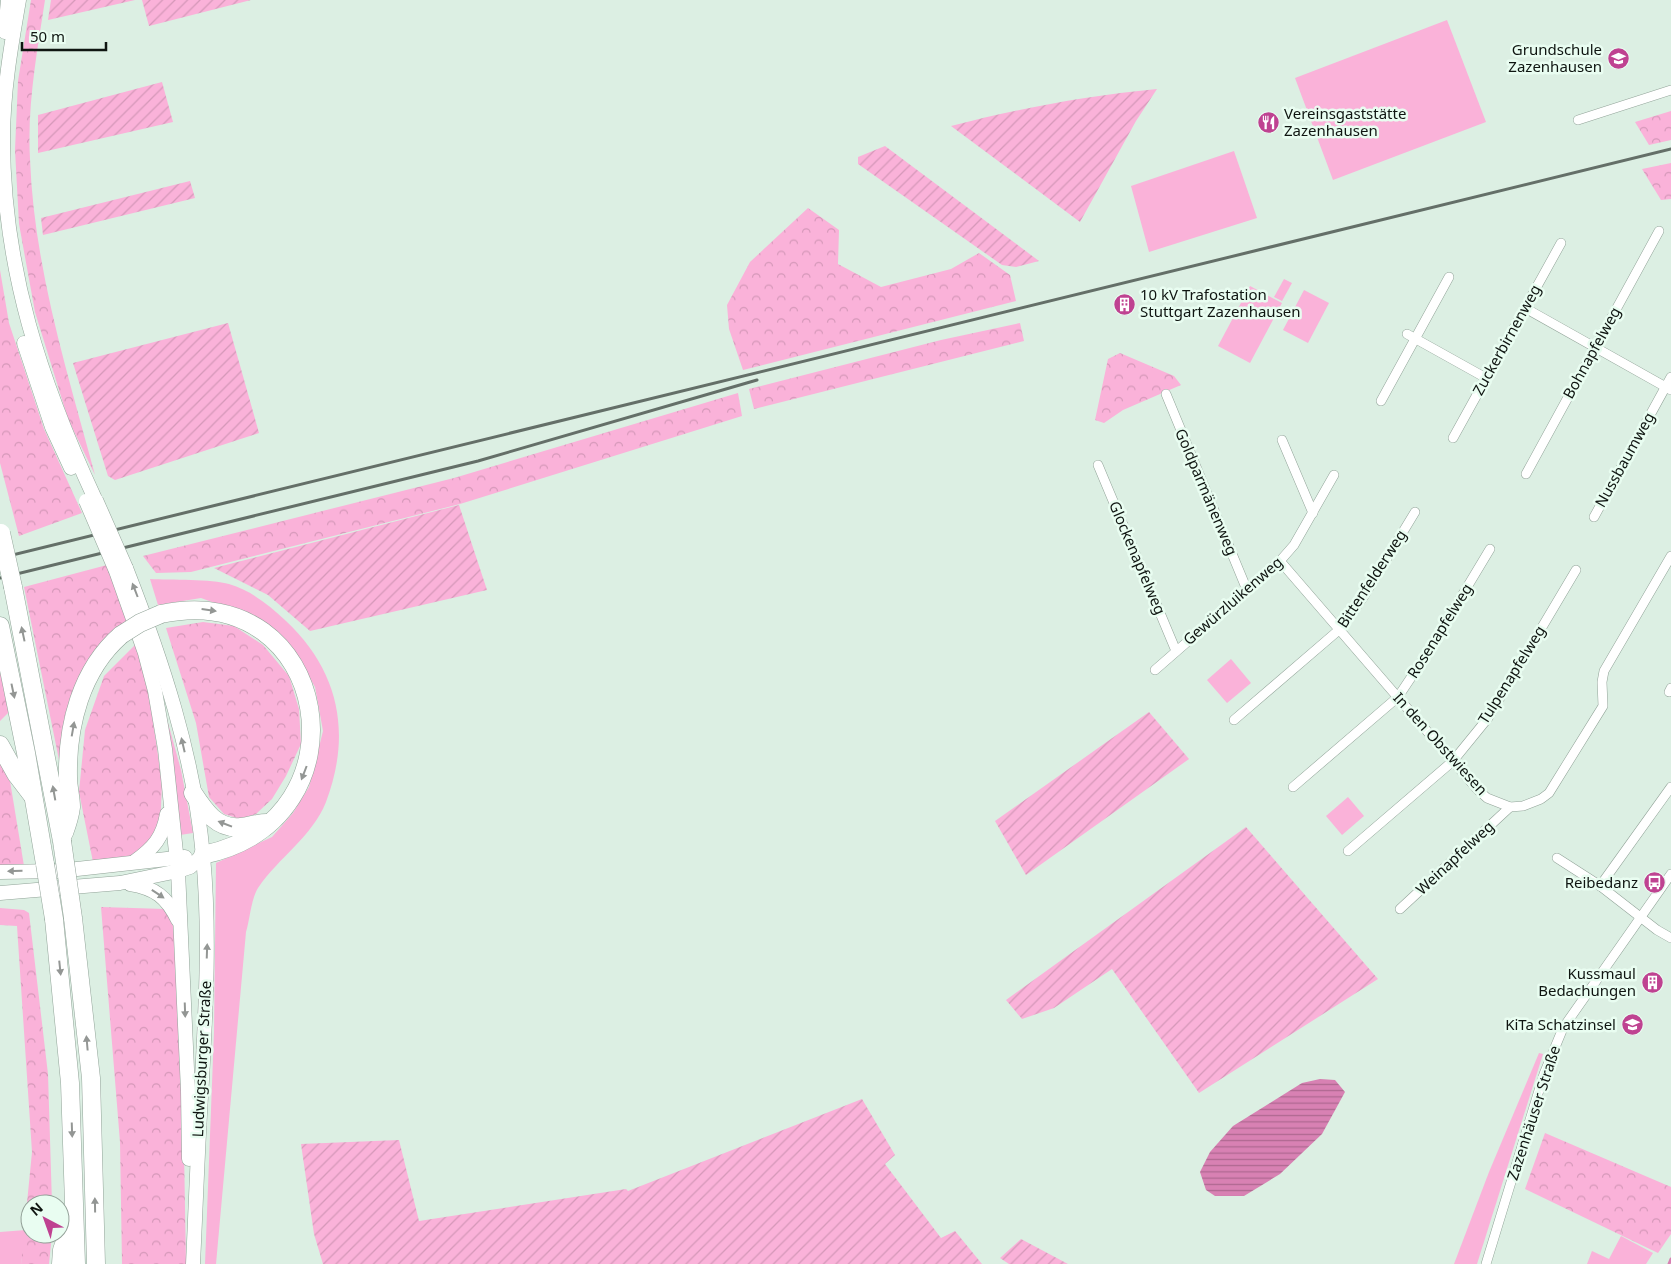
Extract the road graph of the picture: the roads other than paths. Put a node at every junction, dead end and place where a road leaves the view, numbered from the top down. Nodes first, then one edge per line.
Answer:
1 (8, 0) edge
2 (19, 0) edge
3 (0, 77) edge
4 (1671, 90) edge
5 (1578, 120) dead end
6 (0, 215) edge
7 (1659, 231) dead end
8 (1561, 243) dead end
9 (1449, 276) dead end
10 (1525, 308) junction
11 (1411, 336) junction
12 (1595, 347) junction
13 (1671, 377) edge
14 (1486, 378) junction
15 (1668, 389) edge
16 (1166, 394) dead end
17 (1380, 401) dead end
18 (1453, 438) dead end
19 (1282, 440) dead end
20 (1098, 465) dead end
21 (1526, 474) dead end
22 (1334, 475) dead end
23 (91, 500) junction
24 (1415, 512) dead end
25 (1313, 513) junction
26 (1594, 517) dead end
27 (1, 530) edge
28 (1490, 549) dead end
29 (1671, 556) edge
30 (1280, 561) junction
31 (121, 569) junction
32 (1576, 570) dead end
33 (1667, 572) edge
34 (1247, 590) junction
35 (0, 626) edge
36 (1340, 630) junction
37 (1176, 652) junction
38 (1155, 670) dead end
39 (1398, 697) junction
40 (1234, 720) dead end
41 (0, 745) edge
42 (1453, 761) junction
43 (1293, 787) dead end
44 (1671, 787) edge
45 (193, 793) junction
46 (35, 800) junction
47 (171, 801) junction
48 (1510, 807) junction
49 (270, 823) junction
50 (62, 841) junction
51 (1348, 851) dead end
52 (203, 855) junction
53 (1558, 858) dead end
54 (133, 862) junction
55 (178, 864) junction
56 (0, 872) edge
57 (1671, 874) edge
58 (120, 883) junction
59 (1600, 886) junction
60 (0, 893) edge
61 (1400, 909) dead end
62 (1640, 917) junction
63 (181, 926) junction
64 (1671, 938) edge
65 (75, 1209) junction
66 (61, 1264) edge
67 (76, 1264) edge
68 (96, 1264) edge
69 (193, 1264) edge
70 (1486, 1264) edge

1 - 3 main road
2 - 23 main road
4 - 5 street
6 - 23 main road
7 - 12 street, Bohnapfelweg
8 - 10 street, Zuckerbirnenweg
9 - 11 street
10 - 12 street
10 - 14 street, Zuckerbirnenweg
11 - 14 street
11 - 17 street
12 - 15 street
12 - 21 street, Bohnapfelweg
13 - 15 street, Nussbaumweg
14 - 18 street, Zuckerbirnenweg
15 - 26 street, Nussbaumweg
16 - 34 street, Goldparmänenweg
19 - 25 street
20 - 37 street, Glockenapfelweg
22 - 25 street, Gewürzluikenweg
23 - 31 main road, bridge
24 - 36 street, Bittenfelderweg
25 - 30 street, Gewürzluikenweg
50 -> 27 highway, bridge
28 - 39 street, Rosenapfelweg
29 - 33 street
30 - 34 street, Gewürzluikenweg
30 - 36 street, In den Obstwiesen
45 -> 31 main road, Ludwigsburger Straße
31 - 47 main road, Ludwigsburger Straße
32 - 42 street, Tulpenapfelweg
33 - 48 street
34 - 37 street, Gewürzluikenweg
35 -> 46 highway
36 - 39 street, In den Obstwiesen
36 - 40 street, Bittenfelderweg
37 - 38 street, Gewürzluikenweg
39 - 42 street, In den Obstwiesen
39 - 43 street, Rosenapfelweg
41 - 46 highway
42 - 48 street, In den Obstwiesen
42 - 51 street, Tulpenapfelweg
44 - 59 street
49 -> 45 highway
45 - 52 main road, Ludwigsburger Straße
46 -> 65 highway, bridge
47 - 54 main road
47 - 55 main road, Ludwigsburger Straße
48 - 61 street, Weinapfelweg
50 -> 49 highway, bridge
49 - 52 highway
68 -> 50 highway, bridge
52 - 55 main road
69 -> 52 main road, Ludwigsburger Straße
53 - 59 street
54 - 55 main road
54 -> 56 main road
55 - 58 main road
55 - 63 main road, Ludwigsburger Straße
57 - 62 street, Zazenhäuser Straße
58 - 60 main road
58 -> 63 main road
59 - 62 street
62 - 64 street
62 - 70 street, Zazenhäuser Straße
63 -> 69 main road, Ludwigsburger Straße
65 - 66 highway
65 - 67 highway

